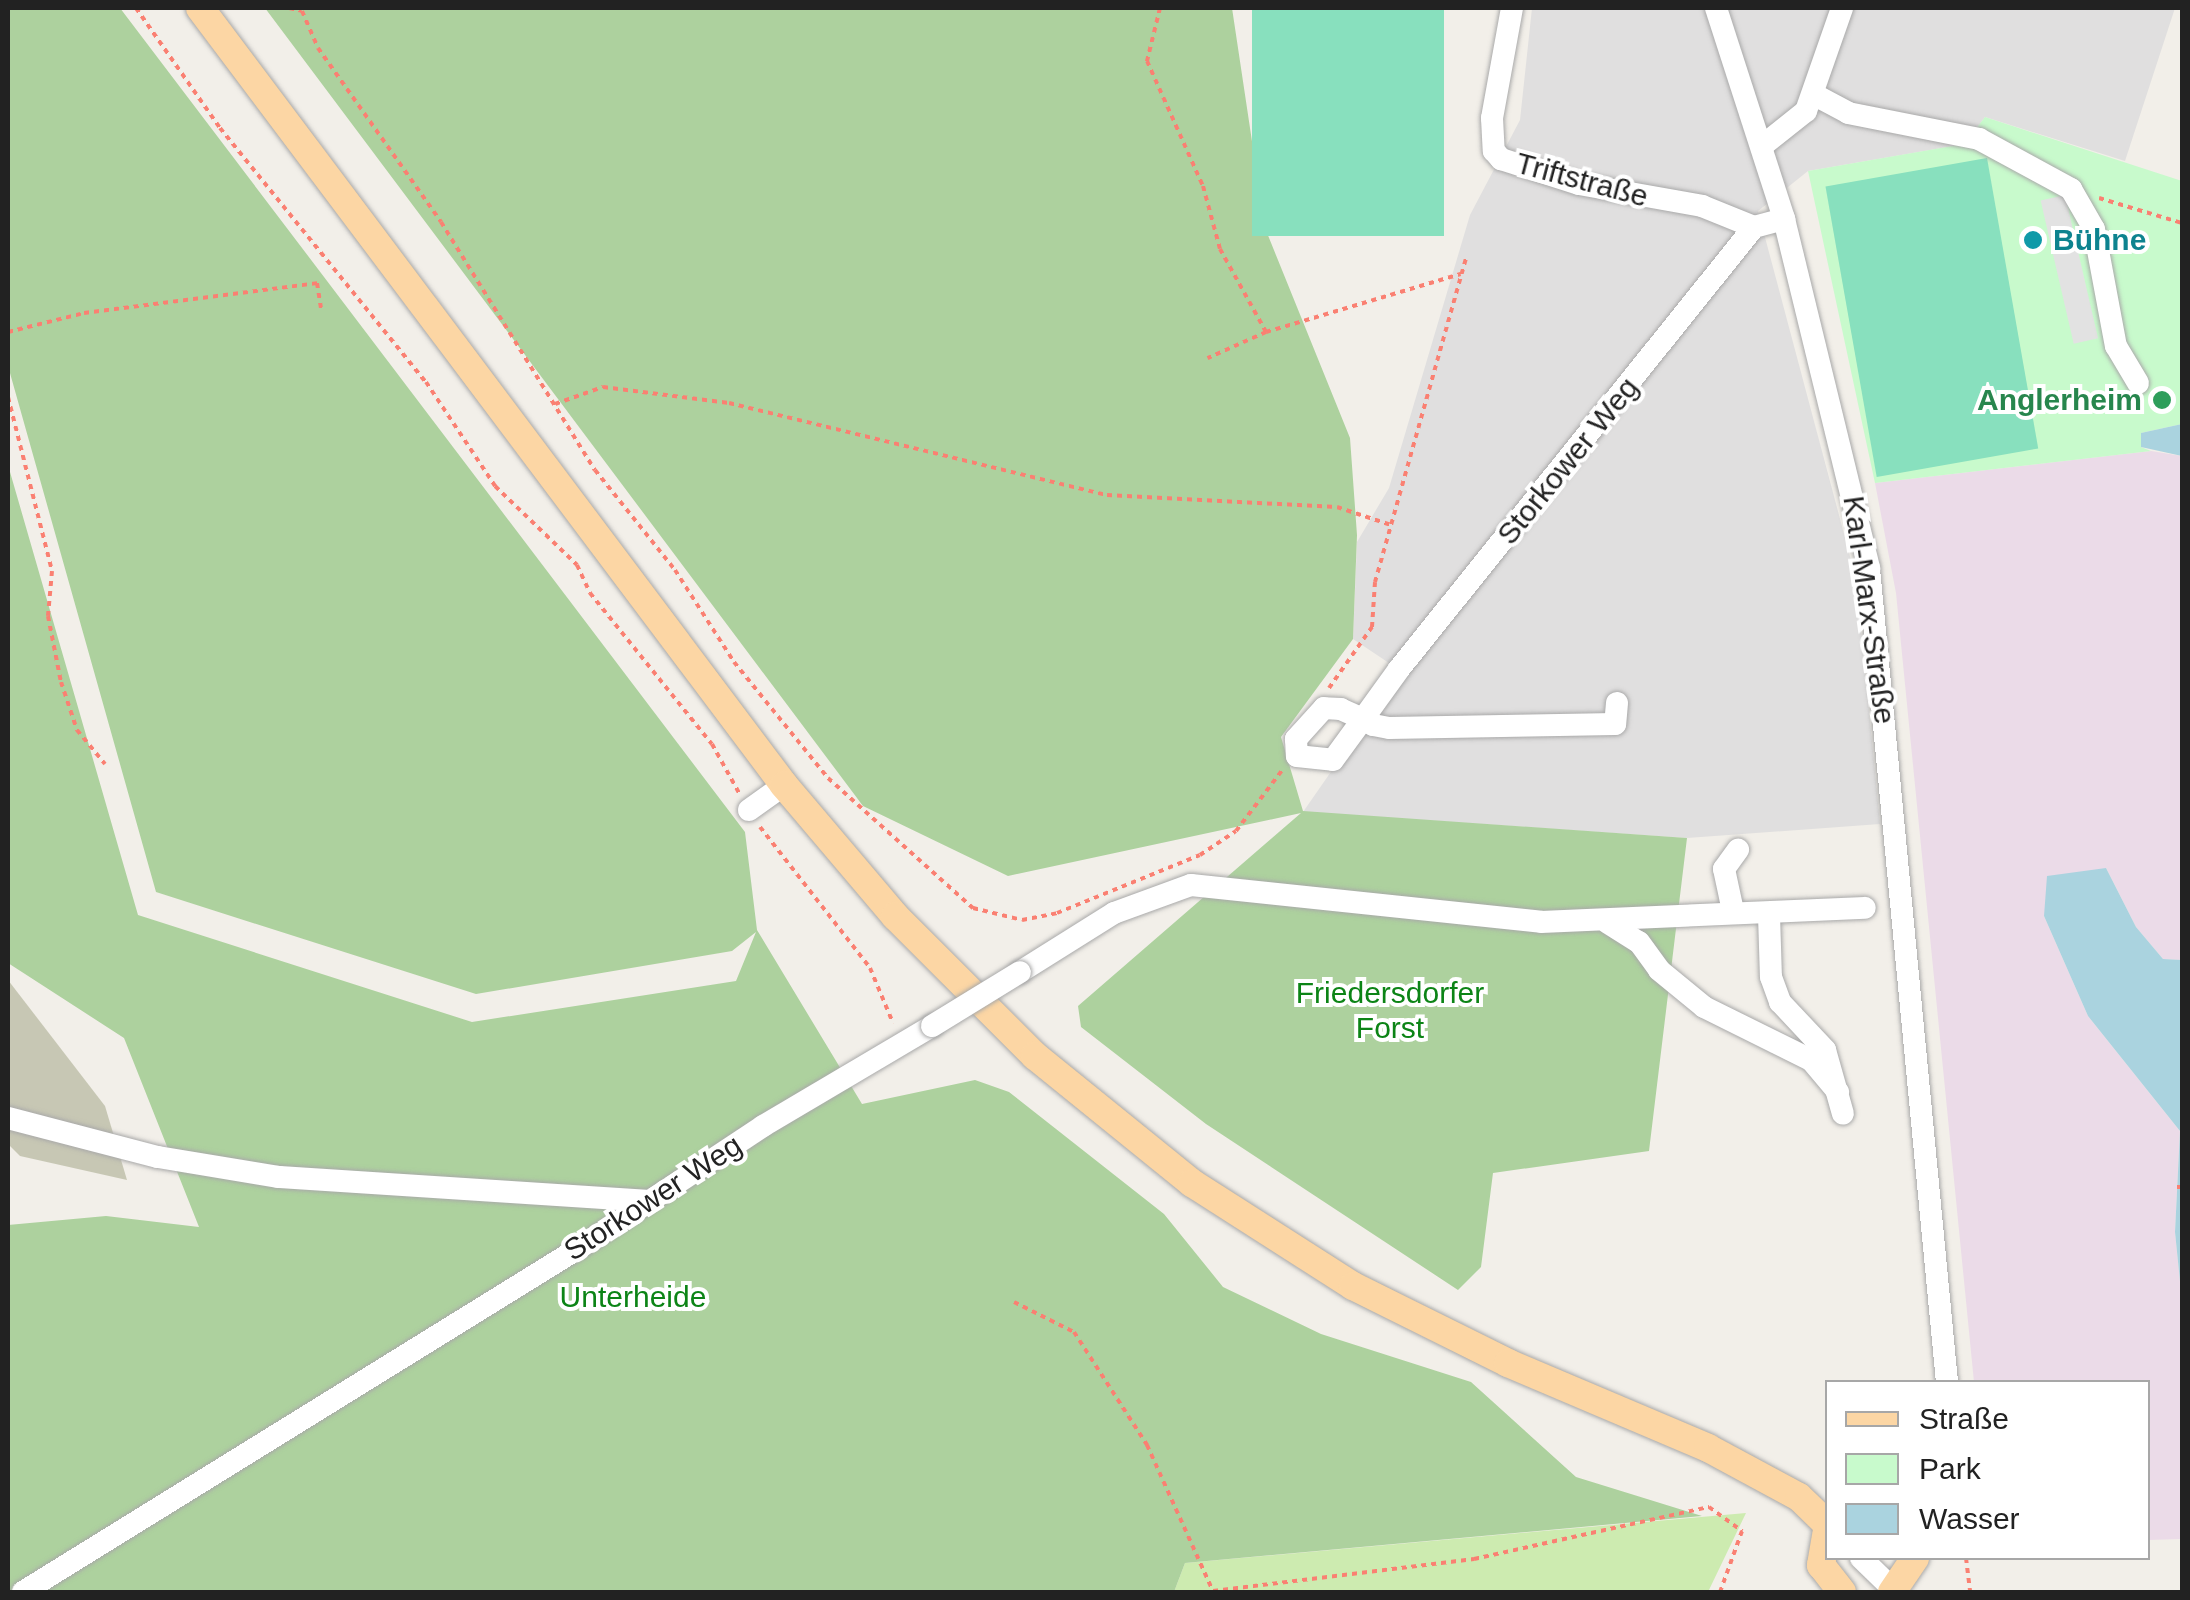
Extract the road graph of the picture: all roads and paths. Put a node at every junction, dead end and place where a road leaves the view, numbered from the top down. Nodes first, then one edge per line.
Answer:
1 (136, 8) edge
2 (200, 8) edge
3 (289, 8) edge
4 (1160, 8) edge
5 (1512, 8) edge
6 (1716, 8) edge
7 (1842, 8) edge
8 (1813, 94) junction
9 (1762, 146) junction
10 (2071, 189) junction
11 (1784, 218) junction
12 (2182, 223) edge
13 (1754, 227) junction
14 (1466, 259) dead end
15 (1462, 274) junction
16 (321, 309) dead end
17 (8, 332) edge
18 (1266, 332) junction
19 (1208, 358) dead end
20 (2138, 383) dead end
21 (8, 397) edge
22 (556, 404) junction
23 (1391, 525) junction
24 (1617, 703) dead end
25 (1324, 708) junction
26 (1362, 720) junction
27 (105, 764) dead end
28 (1281, 772) dead end
29 (784, 785) junction
30 (749, 810) junction
31 (1738, 850) dead end
32 (1865, 908) dead end
33 (1732, 910) junction
34 (1769, 915) junction
35 (1608, 923) junction
36 (898, 1048) junction
37 (8, 1118) edge
38 (646, 1201) junction
39 (1014, 1302) dead end
40 (1948, 1380) edge
41 (1825, 1521) edge
42 (1825, 1534) edge
43 (1863, 1560) edge
44 (1913, 1560) edge
45 (1966, 1560) edge
46 (1832, 1590) edge
47 (22, 1592) edge
48 (1720, 1592) edge
49 (1894, 1592) edge
50 (1970, 1592) edge

1 - 30 path
2 - 29 main road
3 - 22 path
4 - 18 path
5 - 13 street, Triftstraße
6 - 9 street, Karl-Marx-Straße
7 - 8 street
8 - 9 street
8 - 10 street
9 - 11 street, Karl-Marx-Straße
10 - 12 path
10 - 20 street
11 - 13 street
11 - 40 street, Karl-Marx-Straße
13 - 26 street, Storkower Weg
14 - 15 path
15 - 18 path
15 - 23 path
16 - 17 path
18 - 19 path
21 - 27 path
22 - 23 path
22 - 28 path
23 - 25 path
24 - 26 street
25 - 26 street
25 - 26 street, Storkower Weg
29 - 30 street
29 - 41 main road
30 - 36 path
31 - 33 street
32 - 34 street
33 - 34 street
33 - 35 street
34 - 35 street
35 - 36 street, Storkower Weg, bridge
36 - 38 street, Storkower Weg
37 - 38 street
38 - 47 street, Storkower Weg
39 - 48 path
42 - 46 main road
43 - 49 street
44 - 49 main road
45 - 50 path

